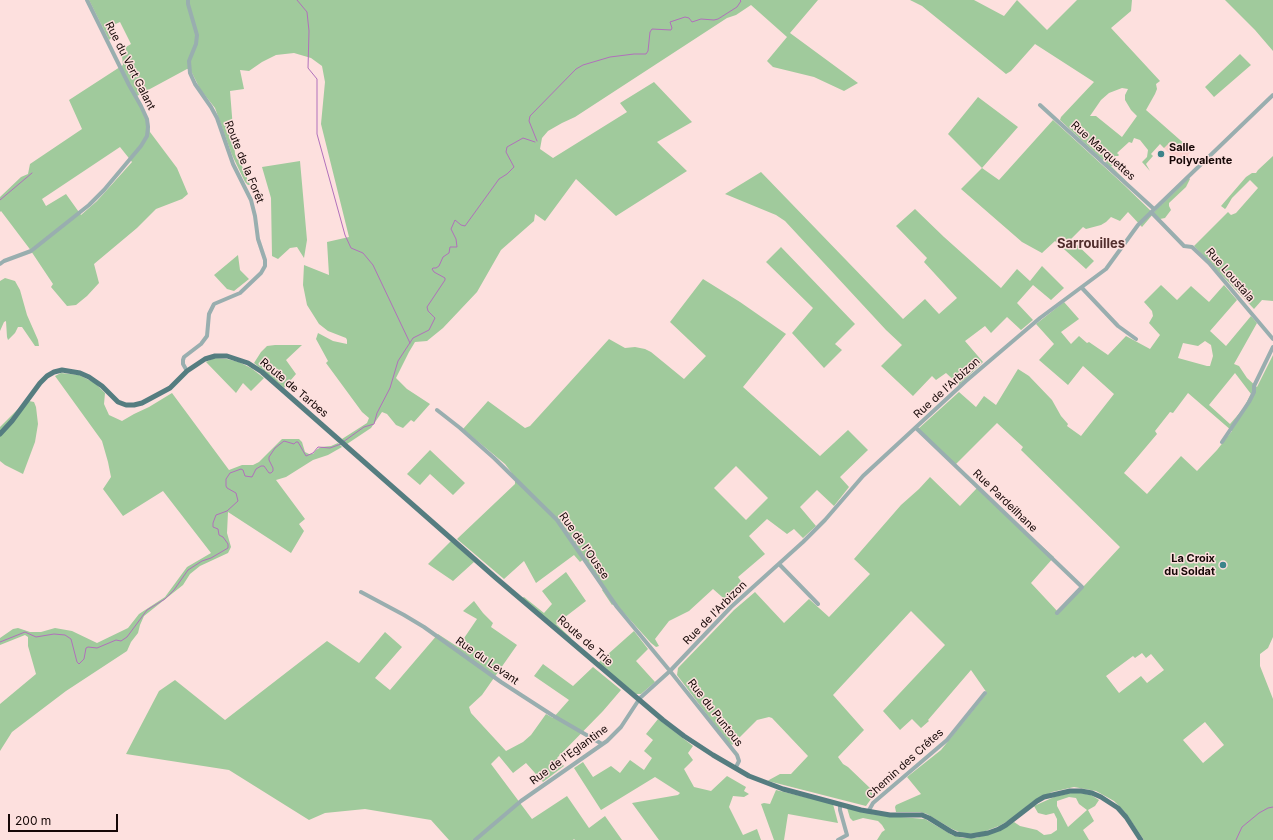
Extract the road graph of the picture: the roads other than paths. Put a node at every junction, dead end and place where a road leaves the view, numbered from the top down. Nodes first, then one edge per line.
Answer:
1 (87, 0) edge
2 (188, 0) edge
3 (1273, 95) edge
4 (1040, 105) dead end
5 (1152, 211) junction
6 (0, 264) edge
7 (1082, 288) junction
8 (1136, 339) dead end
9 (1273, 339) edge
10 (1273, 347) edge
11 (187, 371) junction
12 (437, 410) dead end
13 (916, 428) junction
14 (0, 434) edge
15 (1222, 442) dead end
16 (345, 445) joint
17 (779, 564) junction
18 (361, 592) dead end
19 (818, 604) dead end
20 (1057, 613) dead end
21 (670, 671) junction
22 (985, 693) dead end
23 (638, 700) junction
24 (602, 744) junction
25 (736, 768) junction
26 (840, 805) junction
27 (868, 812) junction
28 (847, 835) junction
29 (476, 840) edge
30 (838, 840) edge
31 (849, 840) edge
32 (1141, 840) edge

1 - 6 street, Rue du Vert Galant
2 - 11 street, Route de la Forêt
3 - 5 street, Rue de l'Arbizon
4 - 5 street, Rue Marquettes
5 - 7 street, Rue de l'Arbizon
5 - 9 street, Rue Loustala
7 - 8 street
7 - 13 street, Rue de l'Arbizon
10 - 15 street
11 - 14 main road, Route de Tarbes
11 - 16 main road, Route de Tarbes
12 - 21 street, Rue de l'Ousse
13 - 17 street, Rue de l'Arbizon
13 - 20 street, Rue Pardeilhane
16 - 23 main road, Route de Trie
17 - 19 street
17 - 21 street, Rue de l'Arbizon
18 - 24 street, Rue du Levant
21 - 23 street, Rue de l'Arbizon
21 - 25 street, Rue du Puntous
22 - 27 street, Chemin des Crêtes
23 - 24 street, Rue de l'Eglantine
23 - 25 main road, Route de Trie
24 - 29 street, Rue de l'Eglantine
25 - 26 main road, Route de Trie
26 - 27 main road, Route de Trie
26 - 28 street
27 - 32 main road, Route de Trie
28 - 30 street
28 - 31 street

